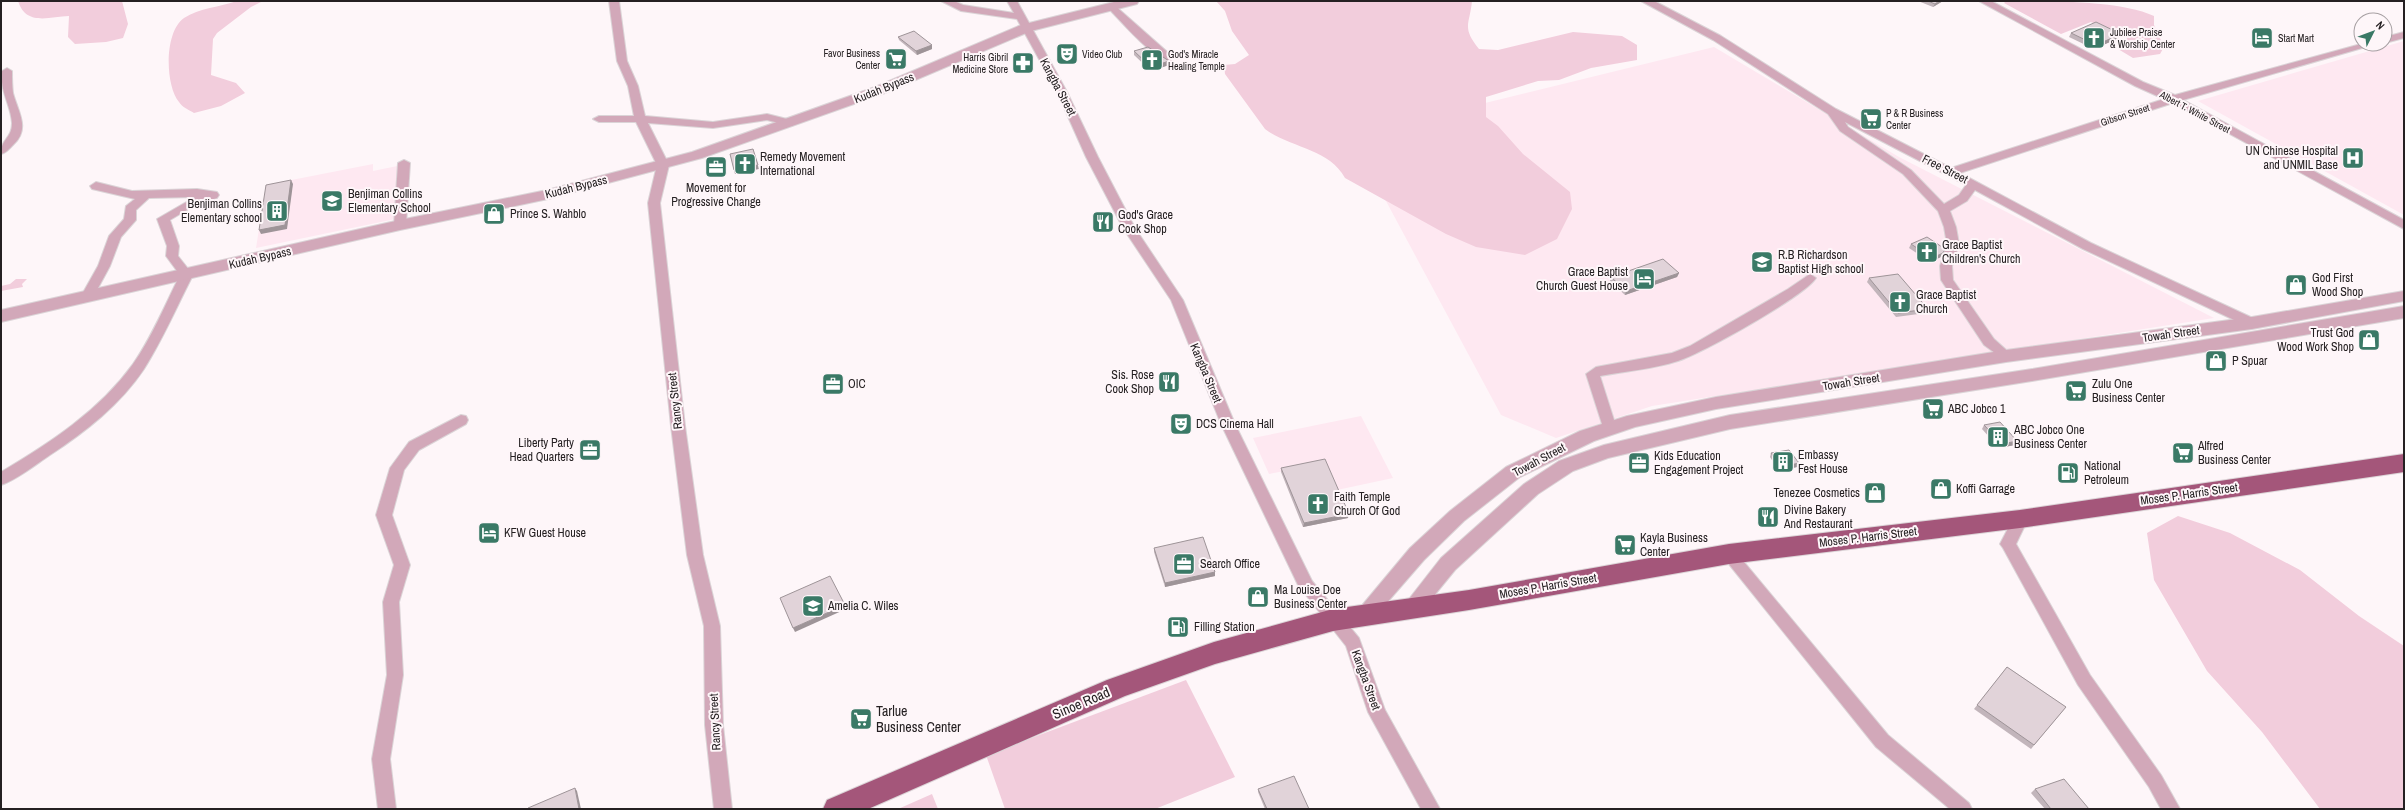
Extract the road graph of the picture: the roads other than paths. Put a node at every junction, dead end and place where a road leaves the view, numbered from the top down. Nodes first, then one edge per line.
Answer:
1 (614, 1) edge
2 (946, 1) edge
3 (1012, 1) edge
4 (1133, 1) edge
5 (1646, 1) edge
6 (1984, 1) edge
7 (1113, 7) junction
8 (1023, 22) junction
9 (2404, 35) edge
10 (2393, 38) edge
11 (2353, 49) edge
12 (1169, 59) edge
13 (7, 71) dead end
14 (2174, 99) junction
15 (1832, 111) junction
16 (599, 119) dead end
17 (640, 119) junction
18 (791, 123) junction
19 (1, 151) edge
20 (404, 163) dead end
21 (663, 165) junction
22 (1950, 172) junction
23 (1973, 184) junction
24 (96, 186) dead end
25 (144, 194) junction
26 (1943, 210) junction
27 (400, 225) junction
28 (2404, 225) edge
29 (187, 275) junction
30 (1810, 278) dead end
31 (2404, 296) edge
32 (86, 298) junction
33 (2404, 312) edge
34 (1, 316) edge
35 (2252, 323) junction
36 (2006, 356) junction
37 (461, 420) dead end
38 (1607, 420) dead end
39 (2404, 463) edge
40 (1, 479) edge
41 (2020, 519) junction
42 (1730, 554) junction
43 (1412, 608) junction
44 (1364, 615) junction
45 (1333, 620) junction
46 (387, 809) edge
47 (723, 809) edge
48 (837, 809) edge
49 (1432, 809) edge
50 (1963, 809) edge
51 (2171, 809) edge

1 - 17 street
2 - 8 street
3 - 8 street, Kangba Street
4 - 7 street, Kudah Bypass
5 - 15 street, Free Street
6 - 14 street, Albert T. White Street
7 - 8 street, Kudah Bypass
7 - 12 street
8 - 18 street, Kudah Bypass
8 - 45 street, Kangba Street
9 - 10 street
11 - 14 street, Gibson Street
13 - 19 street
14 - 22 street, Gibson Street
14 - 28 street, Albert T. White Street
15 - 22 street, Free Street
15 - 26 street
16 - 17 street
17 - 18 street
17 - 21 street
18 - 21 street, Kudah Bypass
20 - 27 street
21 - 27 street, Kudah Bypass
21 - 47 street, Rancy Street
22 - 23 street, Free Street
23 - 26 street
23 - 35 street, Free Street
24 - 25 street
25 - 29 street
25 - 32 street
26 - 36 street
27 - 29 street, Kudah Bypass
29 - 32 street, Kudah Bypass
29 - 40 street
30 - 38 street
31 - 35 street, Towah Street
32 - 34 street, Kudah Bypass
33 - 43 street, Towah Street
35 - 36 street, Towah Street
36 - 44 street, Towah Street
37 - 46 street
39 - 41 highway, Moses P. Harris Street
41 - 42 highway, Moses P. Harris Street
41 - 51 street
42 - 43 highway, Moses P. Harris Street
42 - 50 street
43 - 44 highway, Moses P. Harris Street
44 - 45 highway, Moses P. Harris Street
45 - 48 highway, Sinoe Road
45 - 49 street, Kangba Street

